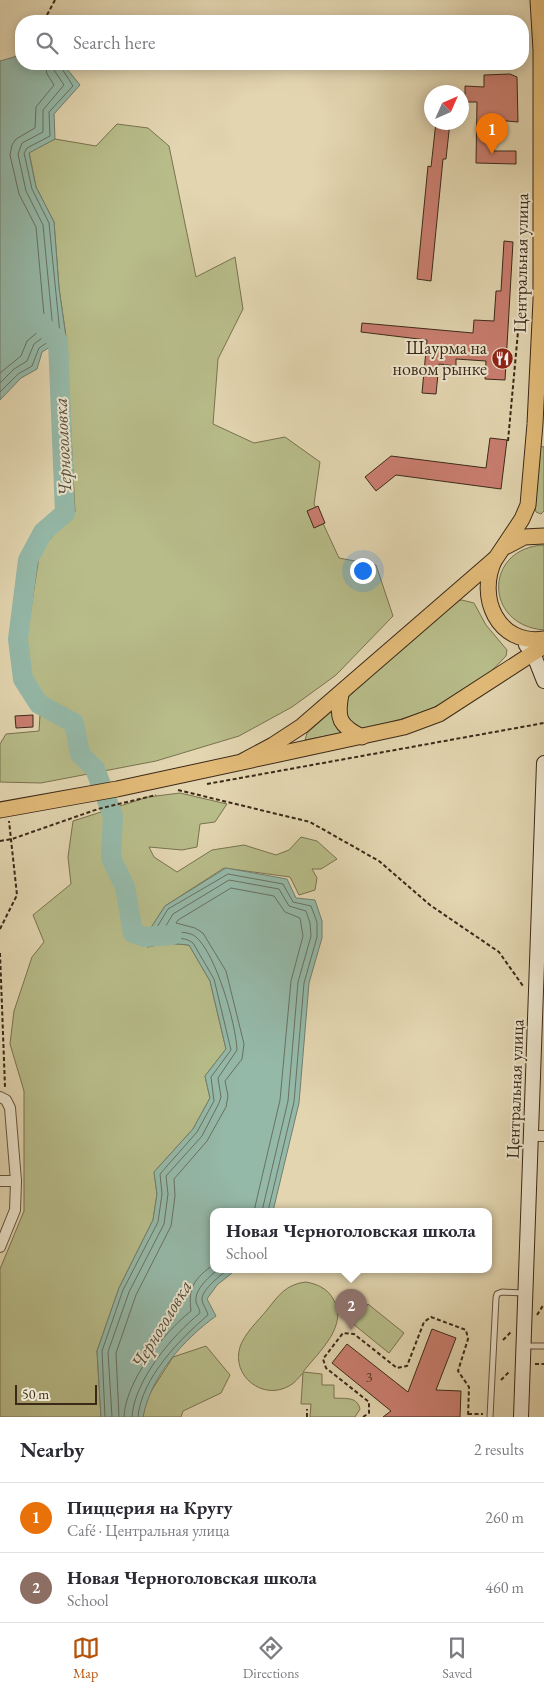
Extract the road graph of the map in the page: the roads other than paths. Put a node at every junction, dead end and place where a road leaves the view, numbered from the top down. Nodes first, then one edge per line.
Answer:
1 (538, 0) edge
2 (544, 536) edge
3 (500, 553) junction
4 (515, 634) junction
5 (544, 639) edge
6 (539, 649) edge
7 (544, 681) edge
8 (341, 694) junction
9 (362, 737) junction
10 (244, 761) junction
11 (544, 763) edge
12 (2, 809) edge
13 (540, 1031) edge
14 (3, 1098) edge
15 (538, 1136) edge
16 (0, 1181) edge
17 (16, 1181) junction
18 (0, 1247) edge
19 (525, 1293) junction
20 (523, 1346) junction
21 (544, 1346) edge
22 (490, 1417) edge
23 (521, 1417) edge

1 - 3 main road, Центральная улица
2 - 3 main road
3 - 4 main road
3 - 8 main road
4 - 5 main road
4 - 6 street
6 - 7 street
6 - 9 main road
8 - 9 main road
8 - 10 main road
9 - 10 main road
10 - 12 main road
11 - 13 street, Центральная улица
13 - 15 street, Центральная улица
14 - 17 street
15 - 19 street, Центральная улица
16 - 17 street
17 - 18 street
19 - 20 street, Центральная улица
19 - 22 lane
20 - 21 lane
20 - 23 street, Центральная улица

